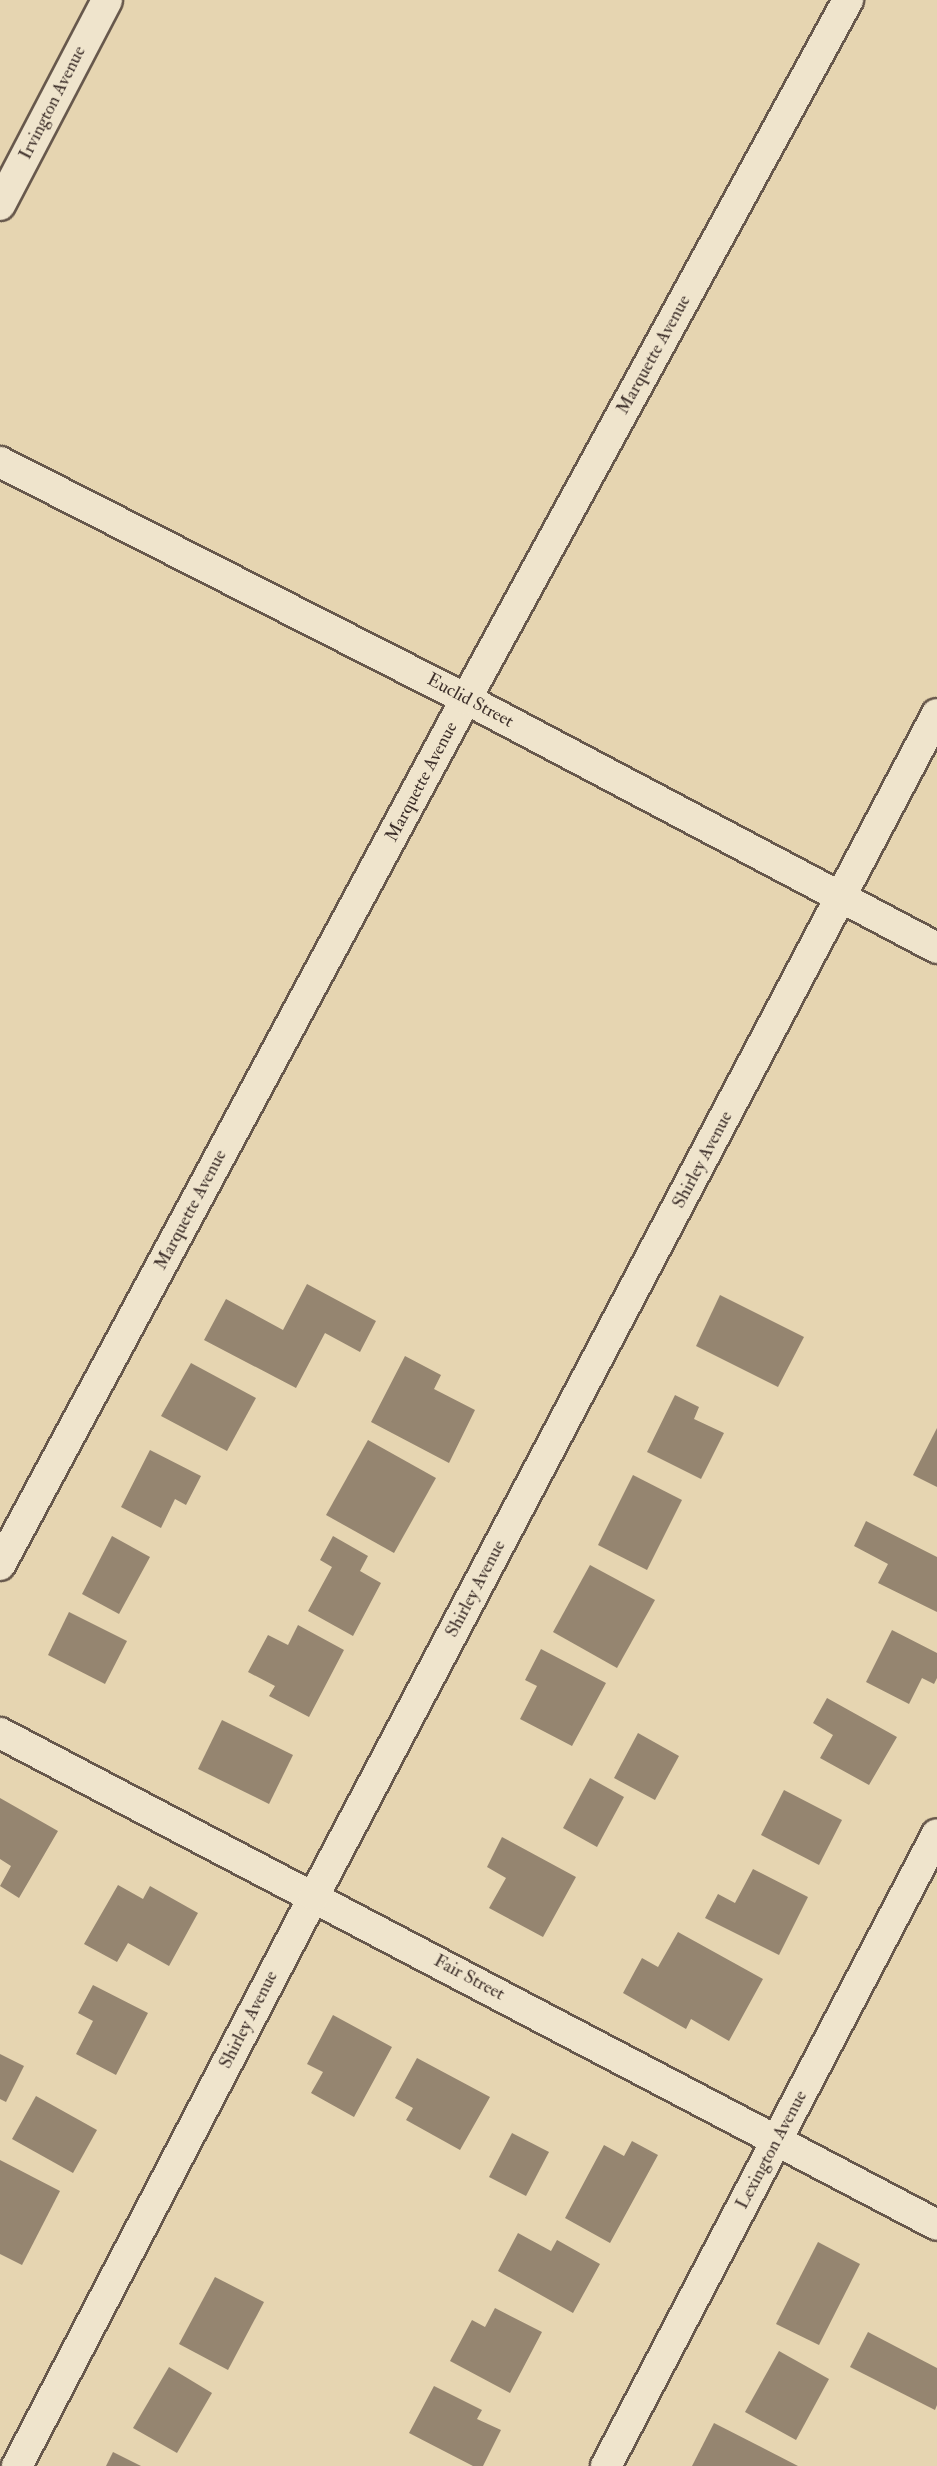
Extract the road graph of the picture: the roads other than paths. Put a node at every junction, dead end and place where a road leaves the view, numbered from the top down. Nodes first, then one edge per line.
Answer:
1 (107, 0) edge
2 (848, 0) edge
3 (0, 206) edge
4 (0, 462) edge
5 (466, 699) junction
6 (937, 714) edge
7 (841, 898) junction
8 (937, 948) edge
9 (0, 1565) edge
10 (0, 1733) edge
11 (937, 1834) edge
12 (314, 1896) junction
13 (776, 2141) junction
14 (937, 2225) edge
15 (17, 2466) edge
16 (606, 2466) edge

1 - 3 street, Irvington Avenue
2 - 5 street, Marquette Avenue
4 - 5 street, Euclid Street
5 - 7 street, Euclid Street
5 - 9 street, Marquette Avenue
6 - 7 street, Shirley Avenue
7 - 8 street, Euclid Street
7 - 12 street, Shirley Avenue
10 - 12 street, Fair Street
11 - 13 street, Lexington Avenue
12 - 13 street, Fair Street
12 - 15 street, Shirley Avenue
13 - 14 street, Fair Street
13 - 16 street, Lexington Avenue

